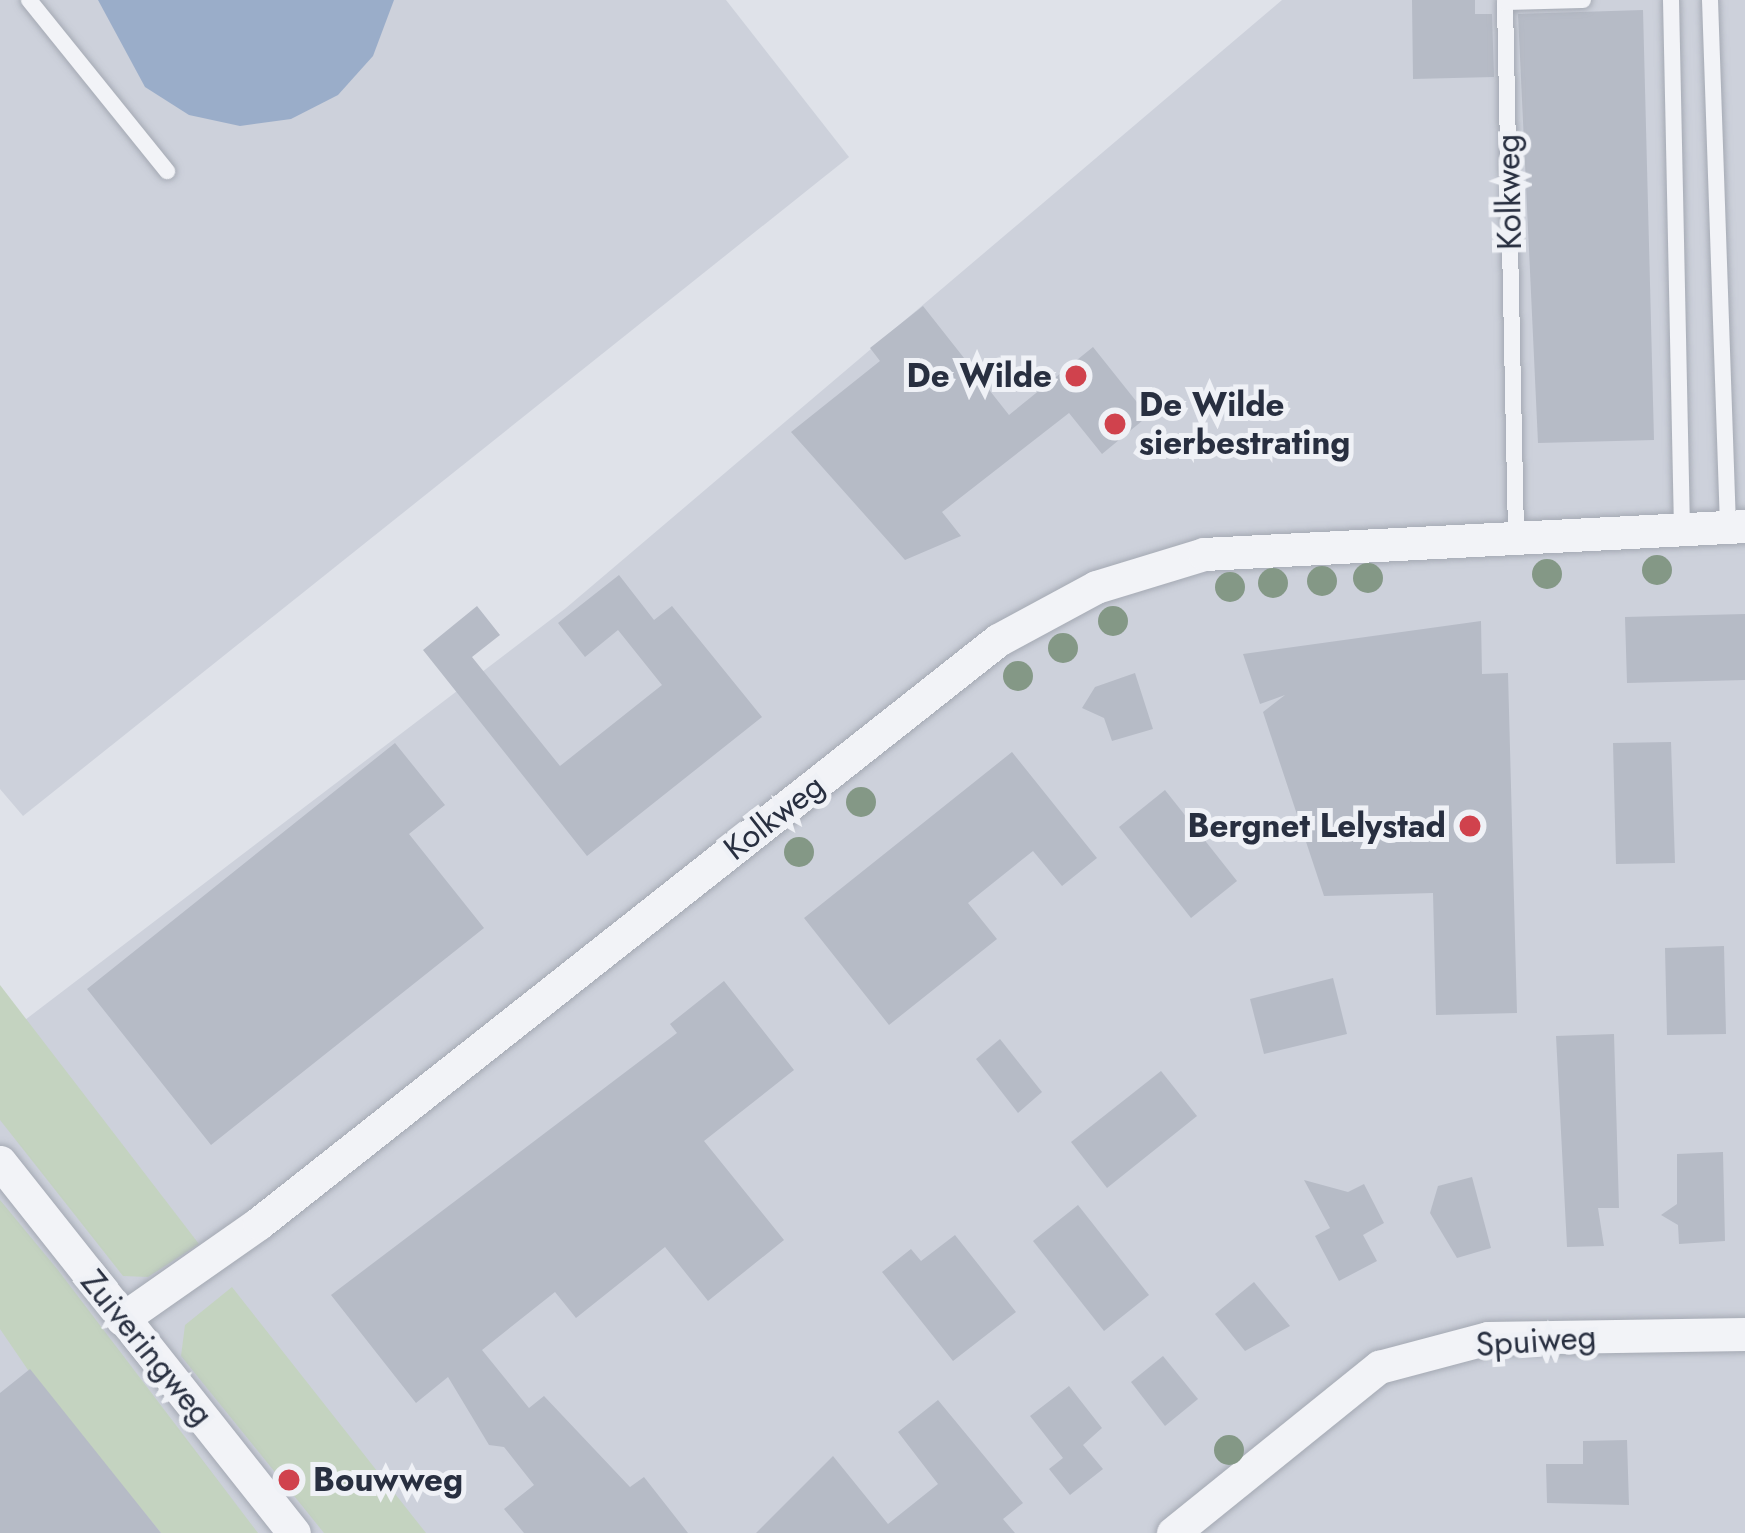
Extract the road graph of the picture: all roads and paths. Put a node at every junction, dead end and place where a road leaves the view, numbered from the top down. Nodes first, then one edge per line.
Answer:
1 (29, 0) edge
2 (1583, 0) edge
3 (1671, 0) edge
4 (1710, 0) edge
5 (167, 171) dead end
6 (1736, 526) edge
7 (1682, 528) junction
8 (1516, 533) junction
9 (0, 1162) edge
10 (122, 1318) junction
11 (1745, 1334) edge
12 (294, 1533) edge
13 (1173, 1533) edge

1 - 5 lane
2 - 8 lane, Kolkweg
3 - 7 lane
4 - 6 lane, Kolkweg
6 - 7 street, Kolkweg
7 - 8 street, Kolkweg
8 - 10 street, Kolkweg
9 - 10 street, Zuiveringweg
10 - 12 street, Zuiveringweg
11 - 13 street, Spuiweg

